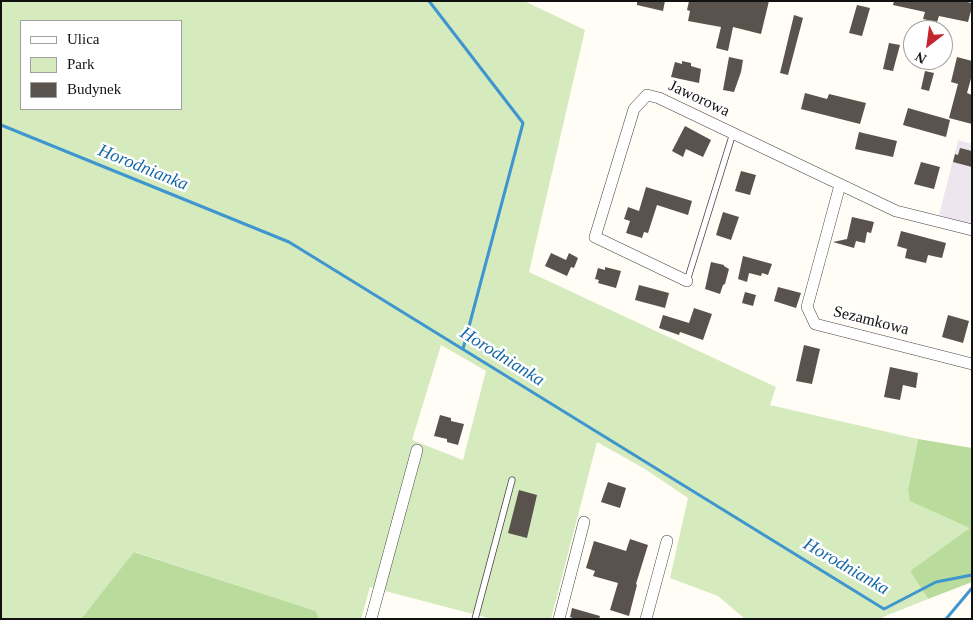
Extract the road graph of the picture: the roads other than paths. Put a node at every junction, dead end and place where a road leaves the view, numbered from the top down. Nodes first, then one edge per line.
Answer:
1 (733, 133) junction
2 (840, 185) junction
3 (972, 230) edge
4 (687, 281) joint
5 (972, 364) edge
6 (417, 450) dead end
7 (512, 480) dead end
8 (584, 522) dead end
9 (667, 541) dead end
10 (371, 619) edge
11 (476, 619) edge
12 (559, 619) edge
13 (646, 619) edge

1 - 2 street, Jaworowa
1 - 4 lane
1 - 4 street, Jaworowa
2 - 3 street, Jaworowa
2 - 5 street, Sezamkowa
6 - 10 street
7 - 11 lane
8 - 12 street
9 - 13 street

